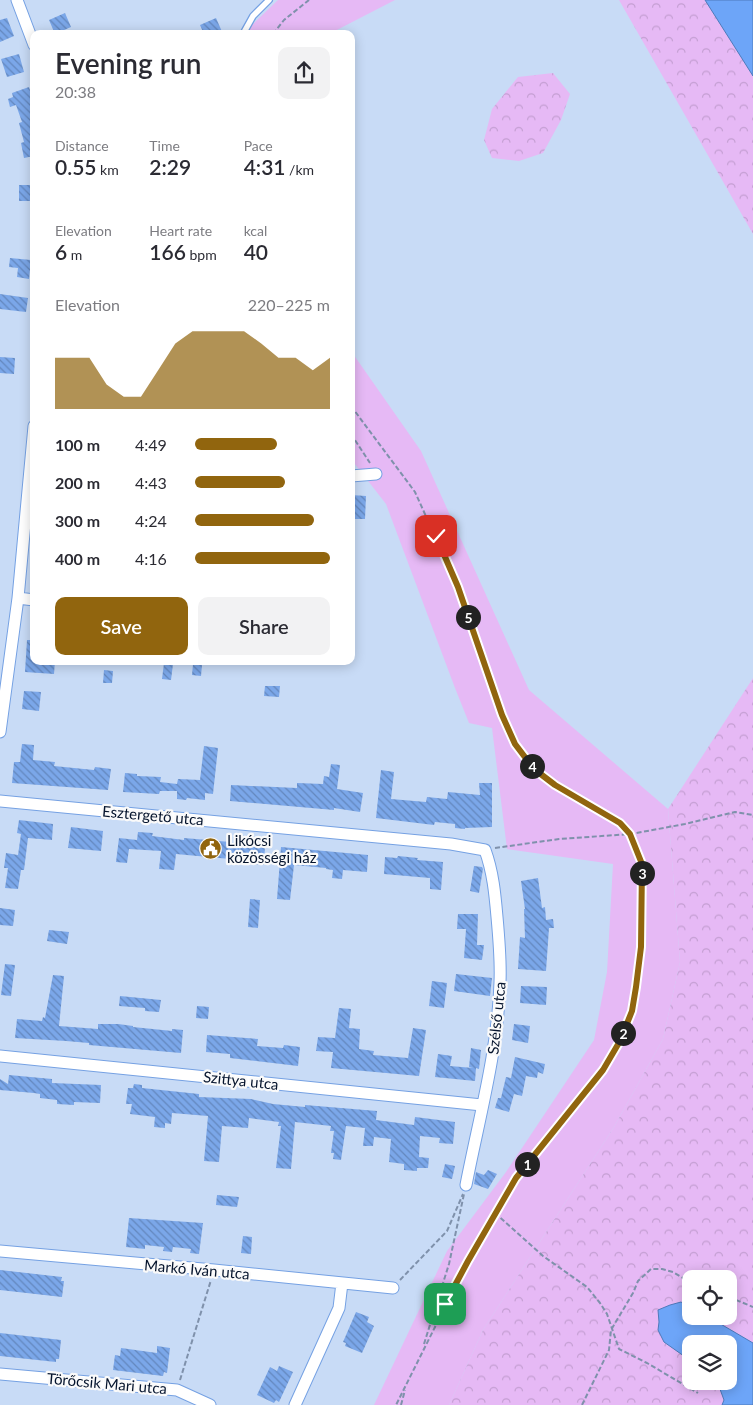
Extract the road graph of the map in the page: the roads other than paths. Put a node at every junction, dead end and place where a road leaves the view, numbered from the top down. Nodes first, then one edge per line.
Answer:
1 (16, 0) edge
2 (269, 0) edge
3 (245, 30) edge
4 (30, 35) edge
5 (376, 474) road end
6 (30, 476) edge
7 (355, 476) edge
8 (18, 598) junction
9 (30, 600) edge
10 (0, 732) edge
11 (0, 801) edge
12 (485, 850) joint
13 (0, 1056) edge
14 (482, 1105) junction
15 (466, 1185) road end
16 (0, 1251) edge
17 (342, 1283) junction
18 (393, 1288) road end
19 (0, 1374) edge
20 (210, 1405) edge
21 (295, 1405) edge

1 - 4 street
2 - 3 lane
5 - 7 street
6 - 8 street
8 - 9 street
8 - 10 street
11 - 12 street, Esztergető utca
12 - 14 street, Szélső utca
13 - 14 street, Szittya utca
14 - 15 street, Szélső utca
16 - 17 street, Markó Iván utca
17 - 18 street, Markó Iván utca
17 - 21 street
19 - 20 street, Törőcsik Mari utca

